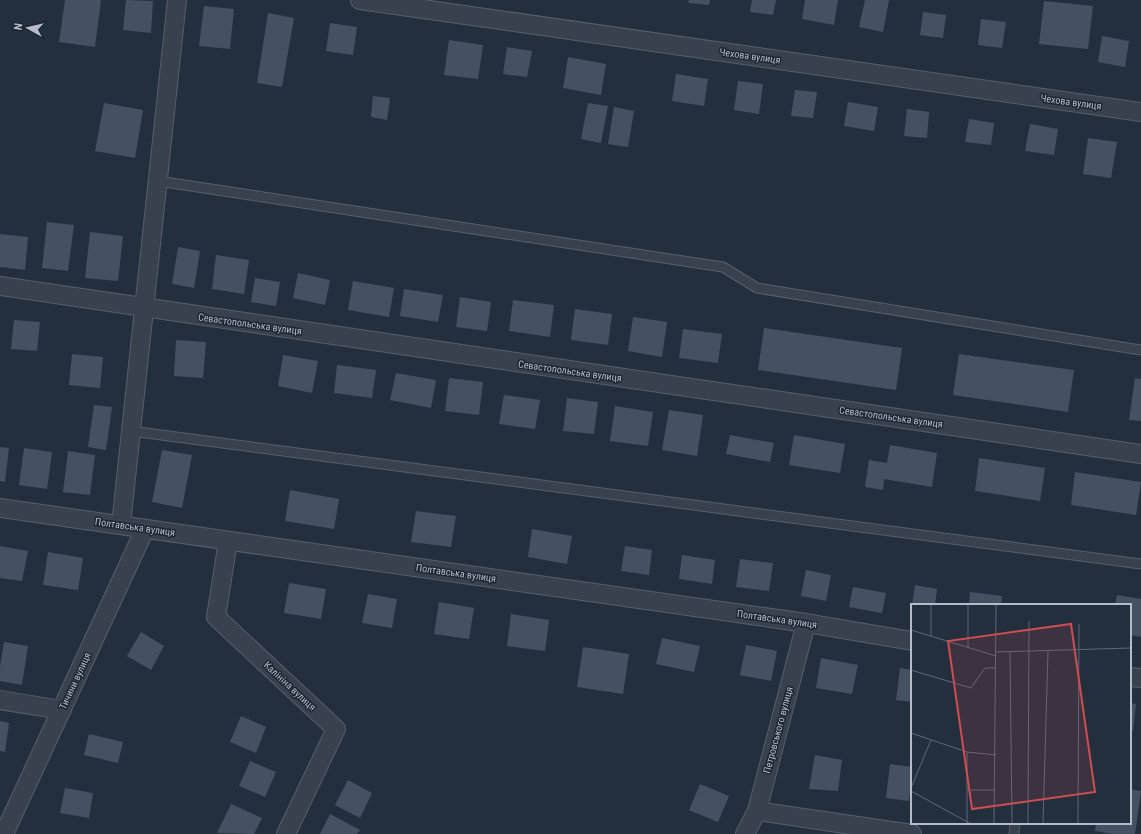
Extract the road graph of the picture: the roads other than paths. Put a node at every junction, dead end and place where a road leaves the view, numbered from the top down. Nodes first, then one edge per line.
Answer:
1 (177, 0) edge
2 (360, 0) edge
3 (1141, 112) edge
4 (158, 181) junction
5 (0, 286) edge
6 (144, 308) junction
7 (1141, 350) edge
8 (131, 431) junction
9 (1141, 454) edge
10 (0, 508) edge
11 (121, 525) junction
12 (145, 529) junction
13 (228, 540) junction
14 (1141, 564) edge
15 (806, 623) junction
16 (911, 641) edge
17 (1131, 677) edge
18 (1141, 678) edge
19 (0, 700) edge
20 (62, 710) junction
21 (757, 811) junction
22 (1015, 824) edge
23 (4, 834) edge
24 (286, 834) edge
25 (745, 834) edge
26 (912, 834) edge
27 (1014, 834) edge

1 - 4 street
2 - 3 street, Чехова вулиця
4 - 6 street
4 - 7 lane
5 - 6 street, Севастопольська вулиця
6 - 8 street
6 - 9 street, Севастопольська вулиця
8 - 11 street
8 - 14 lane
10 - 11 street, Полтавська вулиця
11 - 12 street, Полтавська вулиця
12 - 13 street, Полтавська вулиця
12 - 20 street, Тичини вулиця
13 - 15 street, Полтавська вулиця
13 - 24 street, Калініна вулиця
15 - 16 street, Полтавська вулиця
15 - 21 street, Петровського вулиця
17 - 18 street
19 - 20 street
20 - 23 street, Тичини вулиця
21 - 25 street, Петровського вулиця
21 - 26 street
22 - 27 lane

